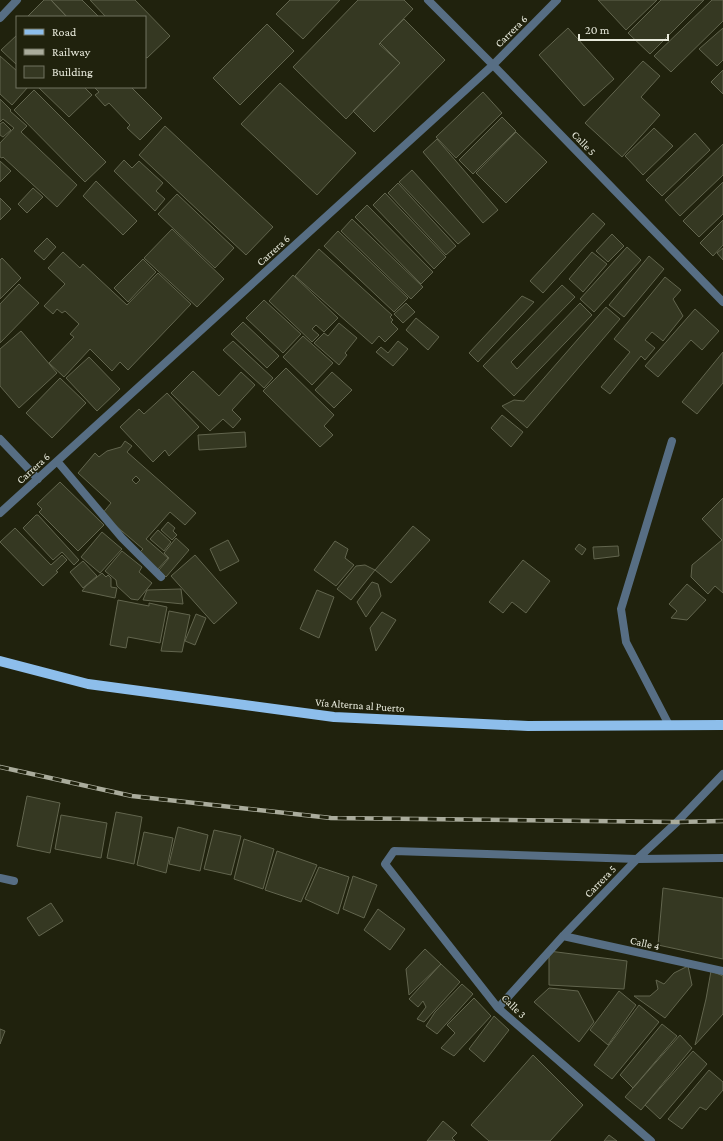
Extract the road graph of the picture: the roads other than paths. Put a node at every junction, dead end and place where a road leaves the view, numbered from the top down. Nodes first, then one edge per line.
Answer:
1 (17, 0) edge
2 (428, 0) edge
3 (557, 0) edge
4 (0, 18) edge
5 (493, 65) junction
6 (723, 302) edge
7 (0, 439) edge
8 (672, 441) dead end
9 (57, 461) junction
10 (38, 479) junction
11 (0, 513) edge
12 (161, 577) dead end
13 (0, 661) edge
14 (669, 725) junction
15 (723, 725) edge
16 (723, 774) edge
17 (723, 858) edge
18 (637, 859) junction
19 (0, 878) edge
20 (14, 881) dead end
21 (563, 936) junction
22 (723, 971) edge
23 (498, 1008) junction
24 (651, 1141) edge

1 - 4 street
2 - 5 street, Calle 5
3 - 5 street, Carrera 6
5 - 6 street, Calle 5
5 - 9 street, Carrera 6
7 - 10 street
8 - 14 street
9 - 10 street, Carrera 6
9 - 12 street
10 - 11 street, Carrera 6
13 - 14 main road, Vía Alterna al Puerto
14 - 15 main road, Vía Alterna al Puerto
16 - 18 street, Carrera 5
17 - 18 street
18 - 21 street, Carrera 5
18 - 23 street, Calle 3
19 - 20 street
21 - 22 street, Calle 4
21 - 23 street, Carrera 5
23 - 24 street, Calle 3

